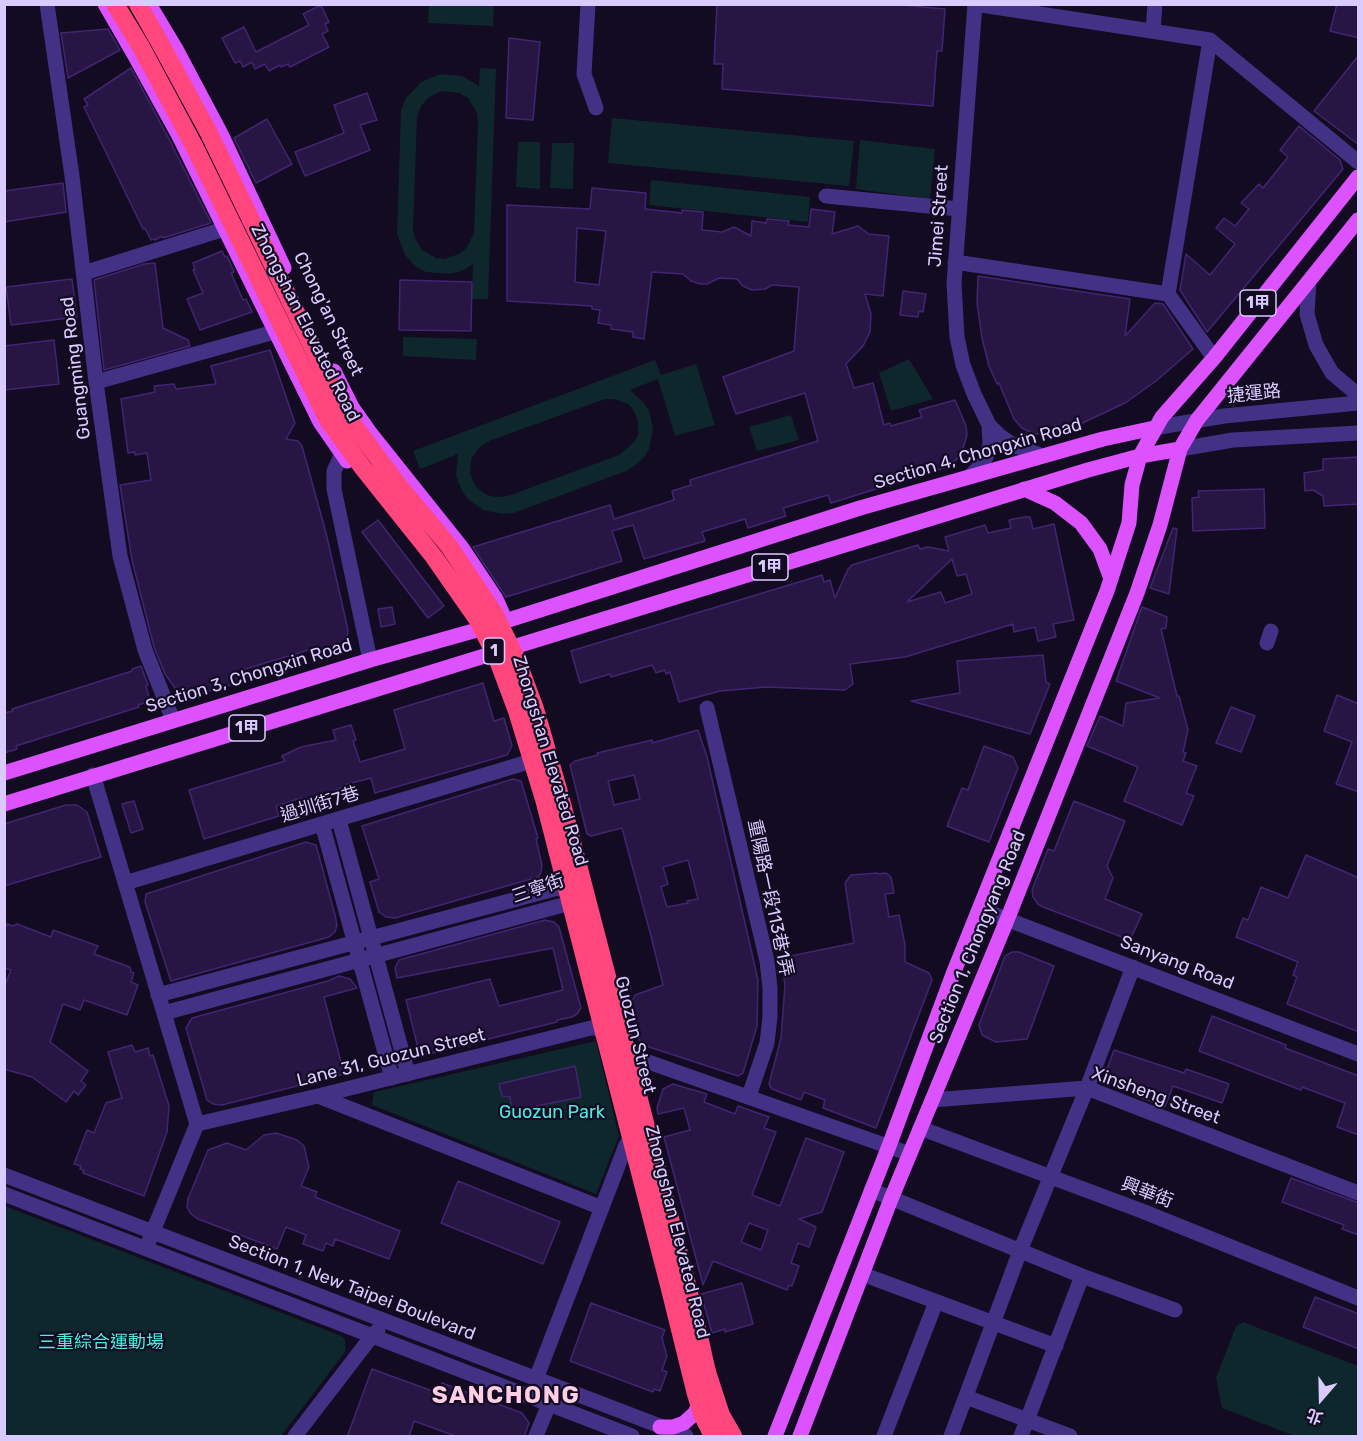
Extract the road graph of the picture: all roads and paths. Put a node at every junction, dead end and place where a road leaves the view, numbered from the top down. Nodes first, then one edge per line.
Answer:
1 (47, 4) edge
2 (105, 4) edge
3 (115, 4) edge
4 (138, 4) edge
5 (149, 4) edge
6 (588, 4) edge
7 (975, 4) edge
8 (1155, 4) edge
9 (1153, 31) junction
10 (1210, 40) junction
11 (596, 108) dead end
12 (1359, 162) edge
13 (1359, 177) edge
14 (826, 196) dead end
15 (959, 209) junction
16 (1359, 220) edge
17 (263, 223) junction
18 (224, 229) junction
19 (955, 262) junction
20 (84, 273) junction
21 (1309, 281) junction
22 (1168, 294) junction
23 (274, 332) junction
24 (1214, 358) junction
25 (96, 382) junction
26 (1359, 396) edge
27 (1359, 403) edge
28 (1197, 420) junction
29 (989, 425) junction
30 (1154, 428) junction
31 (1359, 433) edge
32 (1180, 449) junction
33 (342, 454) junction
34 (1042, 456) junction
35 (1140, 456) junction
36 (969, 477) junction
37 (1024, 489) junction
38 (1111, 579) junction
39 (505, 621) junction
40 (477, 630) junction
41 (516, 646) junction
42 (490, 654) junction
43 (370, 660) junction
44 (707, 708) dead end
45 (173, 720) junction
46 (540, 748) junction
47 (525, 763) dead end
48 (4, 773) edge
49 (93, 775) junction
50 (4, 804) edge
51 (339, 820) junction
52 (322, 824) junction
53 (125, 883) junction
54 (579, 897) junction
55 (980, 909) junction
56 (1007, 920) junction
57 (371, 938) junction
58 (354, 943) junction
59 (376, 956) junction
60 (359, 960) junction
61 (1133, 967) junction
62 (158, 995) junction
63 (164, 1013) junction
64 (617, 1045) junction
65 (1359, 1054) edge
66 (637, 1058) junction
67 (408, 1074) junction
68 (392, 1078) junction
69 (627, 1082) junction
70 (1088, 1088) junction
71 (318, 1096) junction
72 (748, 1096) junction
73 (932, 1100) junction
74 (197, 1124) junction
75 (638, 1125) junction
76 (920, 1128) junction
77 (889, 1146) junction
78 (910, 1154) junction
79 (4, 1175) edge
80 (1050, 1178) junction
81 (871, 1190) junction
82 (1359, 1193) edge
83 (4, 1194) edge
84 (891, 1199) junction
85 (602, 1208) junction
86 (153, 1232) junction
87 (146, 1249) junction
88 (1020, 1251) junction
89 (862, 1274) junction
90 (1082, 1276) junction
91 (1359, 1298) edge
92 (936, 1302) junction
93 (1175, 1310) dead end
94 (388, 1322) junction
95 (993, 1322) junction
96 (372, 1336) junction
97 (1056, 1346) junction
98 (536, 1379) junction
99 (706, 1389) junction
100 (966, 1396) junction
101 (549, 1404) junction
102 (1027, 1420) junction
103 (660, 1427) junction
104 (295, 1437) edge
105 (536, 1437) edge
106 (632, 1437) edge
107 (686, 1437) edge
108 (713, 1437) edge
109 (718, 1437) edge
110 (727, 1437) edge
111 (733, 1437) edge
112 (775, 1437) edge
113 (800, 1437) edge
114 (884, 1437) edge
115 (951, 1437) edge
116 (1021, 1437) edge
117 (1070, 1437) edge

1 - 20 street, Guangming Road
2 - 18 main road, 1
3 - 108 highway, Zhongshan Elevated Road / 1, bridge
4 - 111 highway, Zhongshan Elevated Road / 1, bridge
5 - 17 main road, Chong'an Street / 1
6 - 11 street
7 - 9 street
7 - 15 street, Jimei Street
8 - 9 street
9 - 10 street
10 - 12 street
10 - 22 street
13 - 24 main road, 1甲
14 - 15 street
15 - 19 street, Jimei Street
16 - 21 main road, 1甲
17 - 18 street
17 - 39 main road, Chong'an Street / 1
18 - 20 street
18 - 23 main road, 1
19 - 22 street
19 - 29 street, Jimei Street
20 - 25 street, Guangming Road
21 - 26 street
21 - 28 main road, 1甲
22 - 24 street
23 - 25 street
23 - 33 main road, 1
24 - 30 main road, 1甲
25 - 45 street, Guangming Road
27 - 28 street, 捷運路
28 - 30 street, 捷運路
28 - 32 main road, 1甲
29 - 34 street, Jimei Street
29 - 36 street, Jimei Street
30 - 34 main road, Section 4, Chongxin Road / 1甲
30 - 35 main road, Section 1, Chongyang Road
31 - 32 street
32 - 35 main road, 1甲
32 - 56 main road, Section 1, Chongyang Road
33 - 40 main road, 1
33 - 43 street
34 - 36 main road, Section 4, Chongxin Road / 1甲
35 - 37 main road, 1甲
35 - 38 main road, Section 1, Chongyang Road
36 - 39 main road, Section 4, Chongxin Road / 1甲
37 - 38 main road
37 - 41 main road, 1甲
38 - 55 main road, Section 1, Chongyang Road
39 - 40 main road, Section 3, Chongxin Road / 1甲
39 - 41 main road, Guozun Street / 1
40 - 42 main road, 1
40 - 43 main road, Section 3, Chongxin Road / 1甲
41 - 42 main road, 1甲
41 - 46 main road, Guozun Street / 1
42 - 46 main road, 1
42 - 49 main road, 1甲
43 - 45 main road, Section 3, Chongxin Road / 1甲
44 - 72 street, 重陽路一段113巷1弄
45 - 48 main road, Section 3, Chongxin Road / 1甲
46 - 54 main road, Guozun Street / 1
47 - 51 street, 過圳街7巷
49 - 50 main road, 1甲
49 - 53 street
51 - 52 street, 過圳街7巷
51 - 57 street
52 - 53 street, 過圳街7巷
52 - 58 street
53 - 62 street
54 - 57 street, 三寧街
54 - 59 street, 三寧街
54 - 64 main road, Guozun Street / 1
55 - 56 street, Sanyang Road
55 - 77 main road, Section 1, Chongyang Road
56 - 61 street, Sanyang Road
56 - 73 main road, Section 1, Chongyang Road
57 - 58 street, 三寧街
57 - 59 street
58 - 60 street
58 - 62 street, 三寧街
59 - 60 street, 三寧街
59 - 67 street
60 - 63 street, 三寧街
60 - 68 street
61 - 65 street, Sanyang Road
61 - 70 street
62 - 63 street
63 - 74 street
64 - 66 street
64 - 67 street, Lane 31, Guozun Street
64 - 69 main road, Guozun Street / 1
66 - 69 main road
66 - 72 street
67 - 68 street, Lane 31, Guozun Street
68 - 71 street, Lane 31, Guozun Street
69 - 75 main road, Guozun Street / 1
70 - 73 street, Xinsheng Street
70 - 80 street
70 - 82 street, Xinsheng Street
71 - 74 street, Lane 31, Guozun Street
71 - 85 street
72 - 77 street
73 - 76 main road, Section 1, Chongyang Road
74 - 86 street
75 - 85 street
75 - 99 main road, Guozun Street / 1
76 - 78 main road, Section 1, Chongyang Road
76 - 80 street, 興華街
77 - 78 street
77 - 81 main road, Section 1, Chongyang Road
78 - 84 main road, Section 1, Chongyang Road
79 - 86 street, Section 1, New Taipei Boulevard
80 - 88 street
80 - 91 street, 興華街
81 - 84 street
81 - 112 main road, Section 1, Chongyang Road
83 - 87 street, Section 1, New Taipei Boulevard
84 - 88 street
84 - 89 main road, Section 1, Chongyang Road
85 - 98 street
86 - 87 street
86 - 94 street, Section 1, New Taipei Boulevard
87 - 96 street, Section 1, New Taipei Boulevard
88 - 90 street
88 - 95 street
89 - 92 street
89 - 113 main road, Section 1, Chongyang Road
90 - 93 street
90 - 97 street
92 - 95 street
92 - 114 street
94 - 96 street
94 - 98 street, Section 1, New Taipei Boulevard
95 - 97 street
95 - 100 street
96 - 101 street, Section 1, New Taipei Boulevard
96 - 104 street
97 - 102 street
98 - 101 street
98 - 103 street, Section 1, New Taipei Boulevard
99 - 103 main road
99 - 109 main road, Guozun Street / 1
99 - 110 main road
100 - 102 street
100 - 115 street
101 - 105 street
101 - 106 street, Section 1, New Taipei Boulevard
102 - 116 street
102 - 117 street
103 - 107 street, Section 1, New Taipei Boulevard

